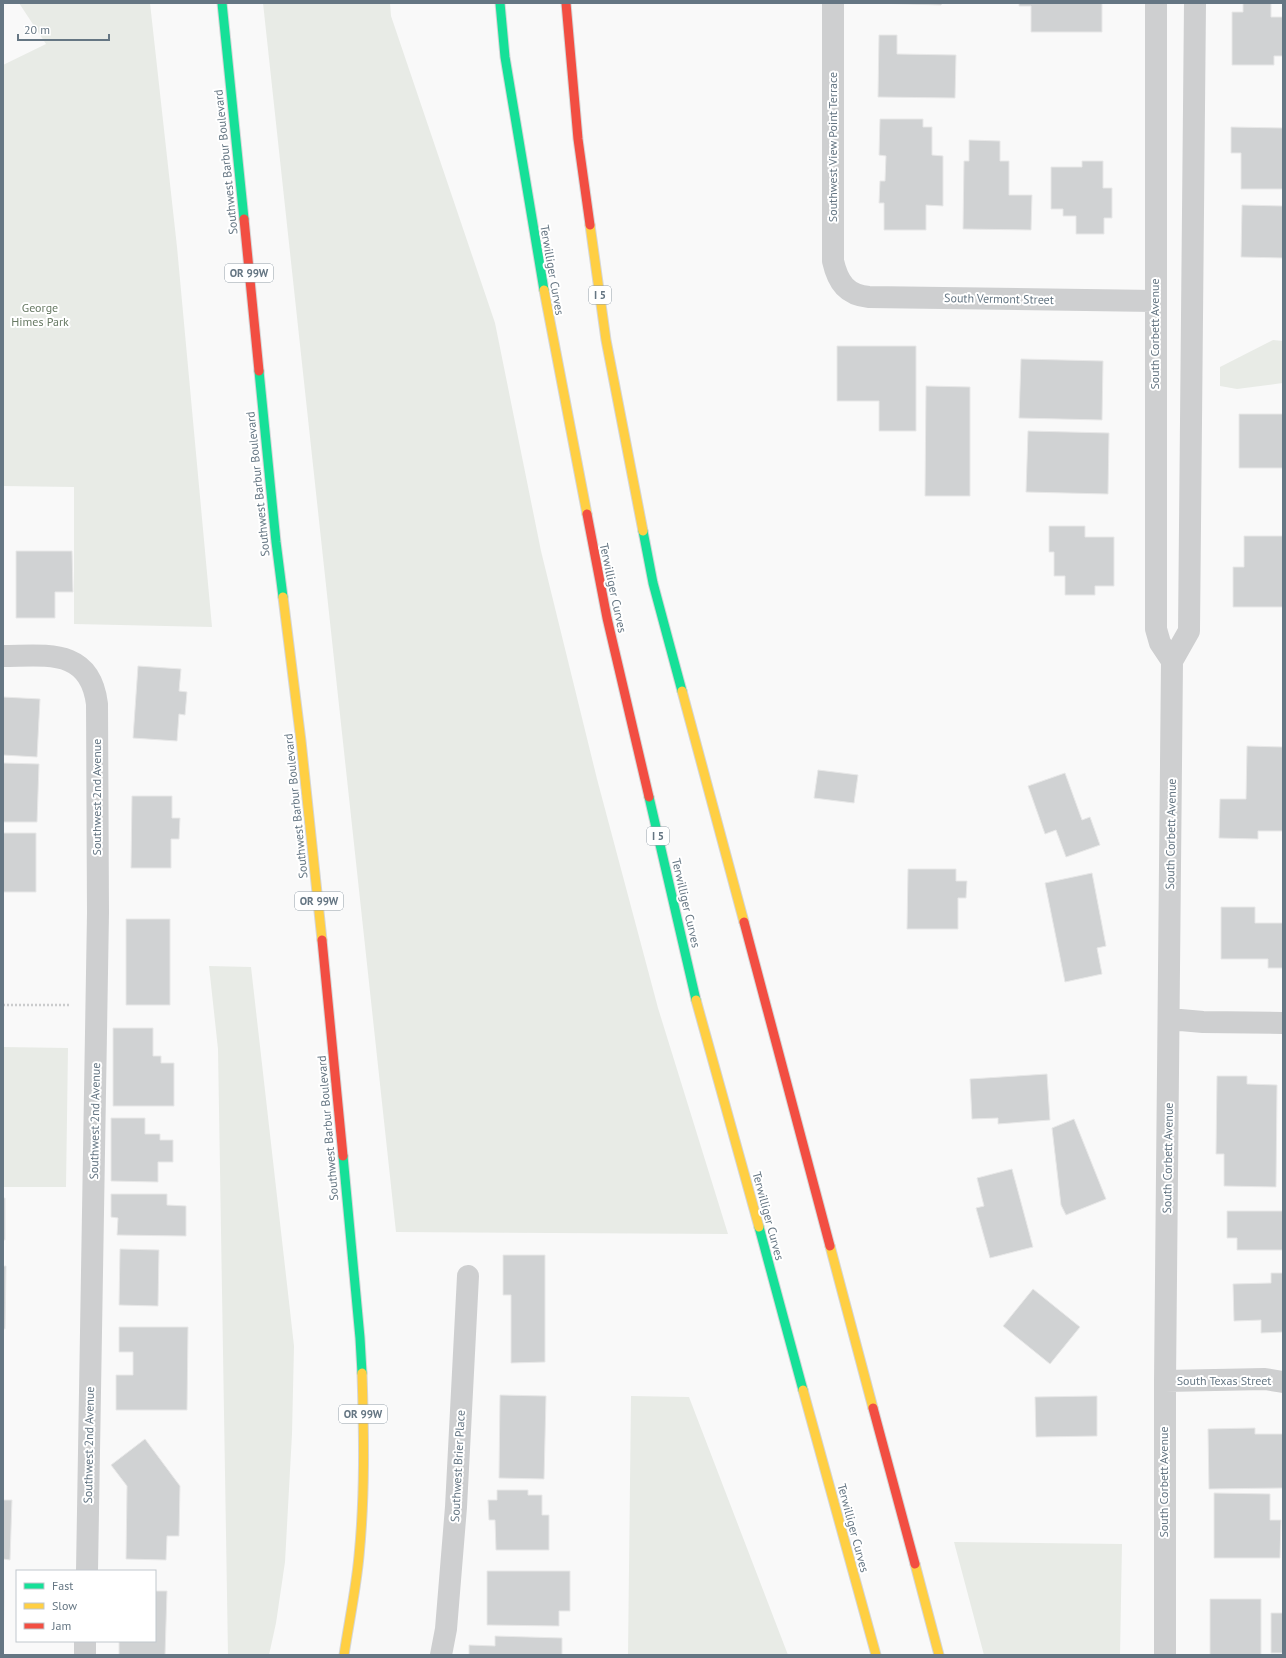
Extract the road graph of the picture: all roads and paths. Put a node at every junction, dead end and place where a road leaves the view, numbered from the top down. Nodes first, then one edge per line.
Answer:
1 (222, 3) edge
2 (500, 3) edge
3 (566, 3) edge
4 (833, 3) edge
5 (1156, 3) edge
6 (1195, 3) edge
7 (845, 288) joint
8 (1155, 301) junction
9 (3, 656) edge
10 (1172, 661) junction
11 (3, 1005) edge
12 (96, 1005) junction
13 (1169, 1019) junction
14 (1283, 1023) edge
15 (468, 1276) dead end
16 (1165, 1381) junction
17 (1283, 1382) edge
18 (87, 1570) edge
19 (86, 1642) edge
20 (85, 1655) edge
21 (344, 1655) edge
22 (441, 1655) edge
23 (876, 1655) edge
24 (940, 1655) edge
25 (1165, 1655) edge

1 - 21 main road, Southwest Barbur Boulevard / OR 99W
2 - 23 main road, Terwilliger Curves / I 5
3 - 24 main road, I 5
4 - 7 street, Southwest View Point Terrace
5 - 8 street, South Corbett Avenue
6 - 10 street, South Corbett Avenue
7 - 8 street, South Vermont Street
8 - 10 street, South Corbett Avenue
9 - 12 street, Southwest 2nd Avenue
10 - 13 street, South Corbett Avenue
11 - 12 path
12 - 18 street, Southwest 2nd Avenue
13 - 14 street
13 - 16 street, South Corbett Avenue
15 - 22 street, Southwest Brier Place
16 - 17 street, South Texas Street
16 - 25 street, South Corbett Avenue
19 - 20 street

